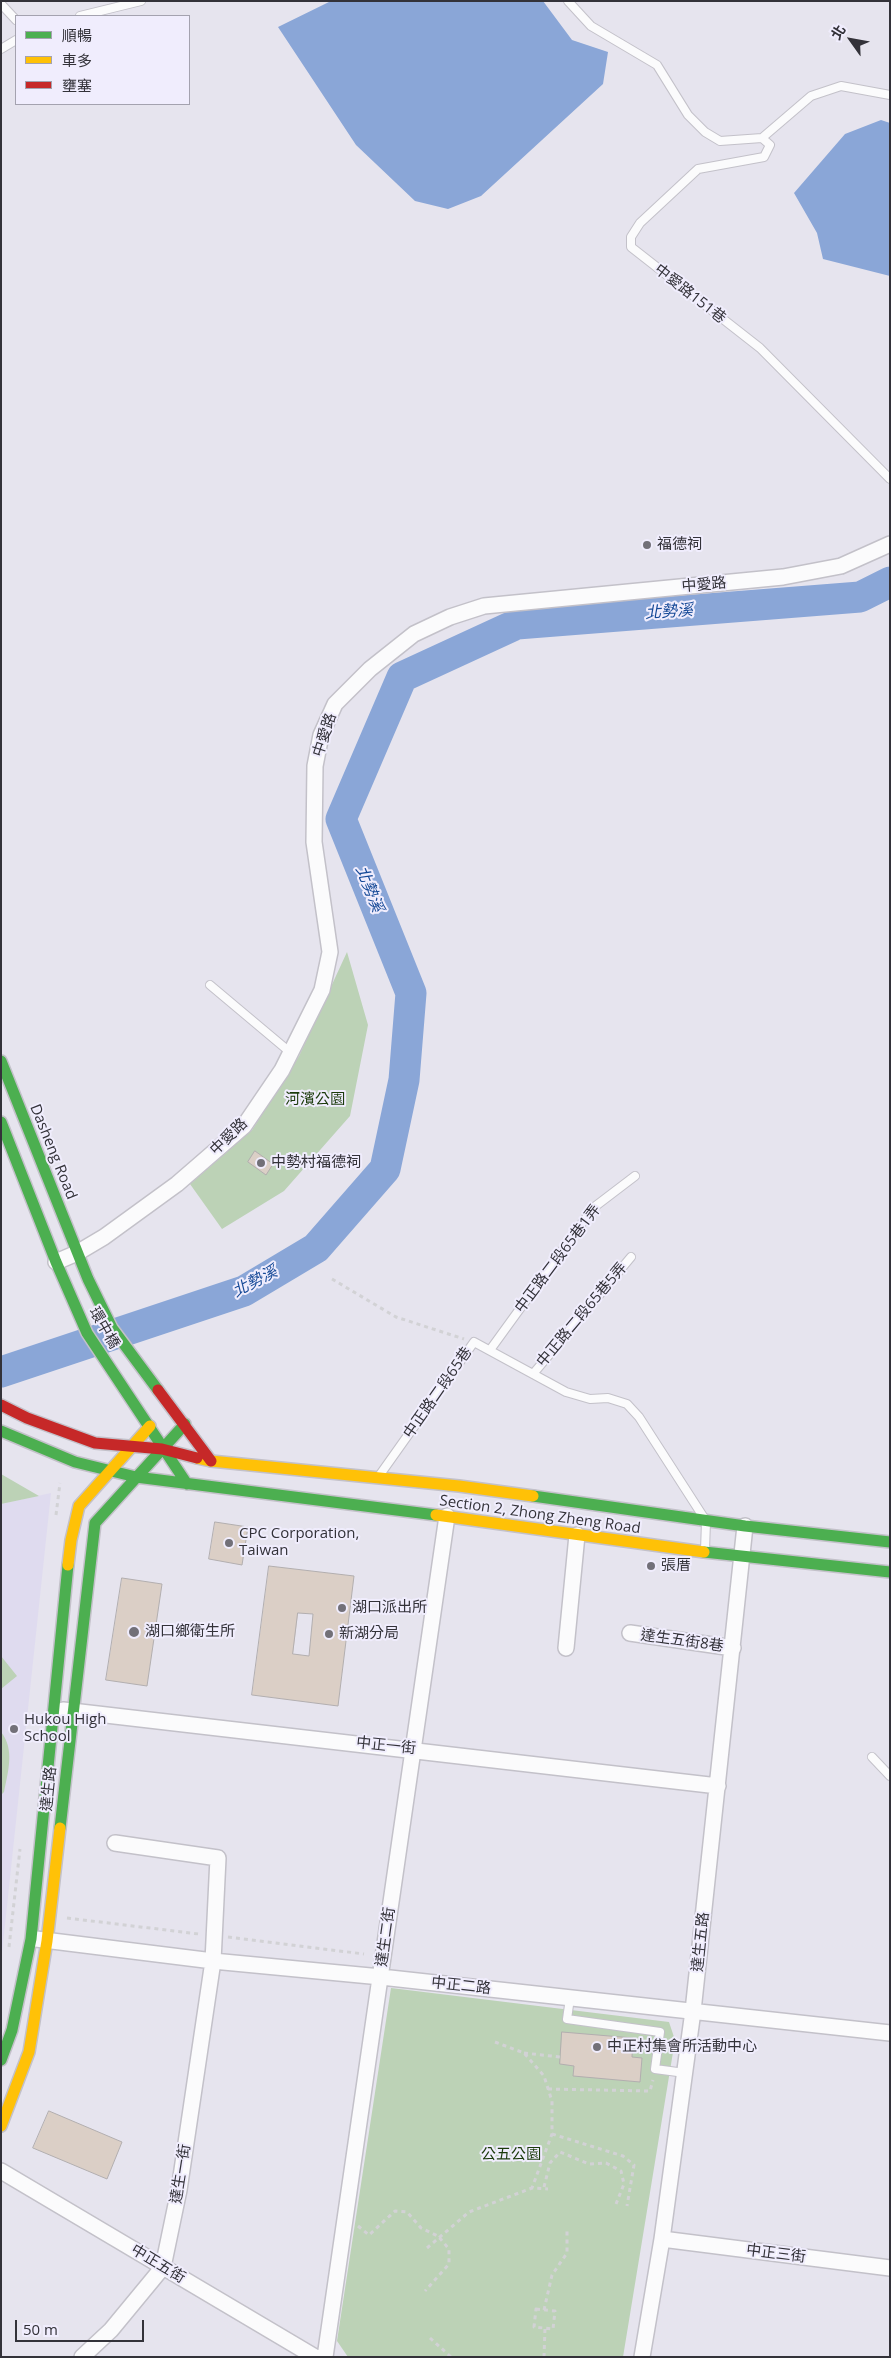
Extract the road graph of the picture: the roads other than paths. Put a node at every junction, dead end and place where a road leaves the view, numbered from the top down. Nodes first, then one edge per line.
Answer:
1 (141, 1) edge
2 (568, 1) edge
3 (1, 4) edge
4 (84, 15) edge
5 (15, 19) edge
6 (15, 41) edge
7 (1, 49) edge
8 (890, 95) edge
9 (762, 138) junction
10 (890, 479) edge
11 (890, 544) edge
12 (210, 986) dead end
13 (291, 1053) junction
14 (1, 1061) edge
15 (1, 1122) edge
16 (635, 1176) dead end
17 (77, 1253) junction
18 (631, 1257) dead end
19 (56, 1262) junction
20 (490, 1350) junction
21 (533, 1374) junction
22 (1, 1405) edge
23 (185, 1424) junction
24 (150, 1426) junction
25 (1, 1431) edge
26 (133, 1446) junction
27 (162, 1449) junction
28 (211, 1461) junction
29 (111, 1470) junction
30 (136, 1476) junction
31 (378, 1478) junction
32 (187, 1484) junction
33 (447, 1516) junction
34 (706, 1521) junction
35 (746, 1526) junction
36 (577, 1535) junction
37 (890, 1542) edge
38 (704, 1552) junction
39 (743, 1558) junction
40 (890, 1572) edge
41 (630, 1633) dead end
42 (566, 1648) dead end
43 (733, 1648) junction
44 (54, 1709) junction
45 (73, 1711) junction
46 (412, 1749) junction
47 (872, 1757) dead end
48 (890, 1776) edge
49 (718, 1786) junction
50 (115, 1843) dead end
51 (31, 1938) junction
52 (47, 1940) junction
53 (213, 1961) junction
54 (381, 1977) junction
55 (570, 1998) junction
56 (693, 2011) junction
57 (890, 2033) edge
58 (1, 2060) edge
59 (685, 2073) junction
60 (1, 2126) edge
61 (1, 2171) edge
62 (662, 2240) junction
63 (163, 2267) junction
64 (890, 2268) edge
65 (82, 2357) edge
66 (315, 2357) edge
67 (325, 2357) edge
68 (642, 2357) edge

1 - 4 lane
2 - 9 lane
3 - 5 lane
6 - 7 lane
8 - 9 lane
9 - 10 lane, 中愛路151巷
11 - 13 street, 中愛路
12 - 13 lane
13 - 17 street, 中愛路
14 - 17 main road, Dasheng Road
15 - 19 main road
16 - 20 lane, 中正路二段65巷1弄
17 - 19 street, 中愛路
17 - 23 main road, 環中橋
18 - 21 lane, 中正路二段65巷5弄
19 - 24 main road, 環中橋
20 - 21 lane, 中正路二段65巷
20 - 31 lane, 中正路二段65巷
21 - 34 lane, 中正路二段65巷
22 - 26 main road, Section 2, Zhong Zheng Road
23 - 27 main road, 達生路
23 - 28 main road
24 - 26 main road, 達生路
24 - 27 main road
25 - 29 main road, Section 2, Zhong Zheng Road
26 - 27 main road, Section 2, Zhong Zheng Road
26 - 29 main road, 達生路
27 - 28 main road, Section 2, Zhong Zheng Road
27 - 30 main road, 達生路
27 - 32 main road
28 - 31 main road, Section 2, Zhong Zheng Road
29 - 30 main road, Section 2, Zhong Zheng Road
29 - 44 main road, 達生路
30 - 32 main road, Section 2, Zhong Zheng Road
30 - 45 main road, 達生路
31 - 34 main road, Section 2, Zhong Zheng Road
32 - 33 main road, Section 2, Zhong Zheng Road
33 - 36 main road, Section 2, Zhong Zheng Road
33 - 46 street, 達生二街
34 - 35 main road, Section 2, Zhong Zheng Road
34 - 38 lane
35 - 37 main road, Section 2, Zhong Zheng Road
35 - 39 street, 達生五路
36 - 38 main road, Section 2, Zhong Zheng Road
36 - 42 street
38 - 39 main road, Section 2, Zhong Zheng Road
39 - 40 main road, Section 2, Zhong Zheng Road
39 - 43 street, 達生五路
41 - 43 street, 達生五街8巷
43 - 49 street, 達生五路
44 - 45 street, 中正一街
44 - 51 main road, 達生路
45 - 46 street, 中正一街
45 - 52 main road, 達生路
46 - 49 street, 中正一街
46 - 54 street, 達生二街
47 - 48 lane
49 - 56 street, 達生五路
50 - 53 street, 達生一街
51 - 52 street, 中正二路
51 - 58 main road, 達生路
52 - 53 street, 中正二路
52 - 60 main road, 達生路
53 - 54 street, 中正二路
53 - 63 street, 達生一街
54 - 55 street, 中正二路
54 - 67 street, 達生二街
55 - 56 street, 中正二路
55 - 59 lane
56 - 57 street, 中正二路
56 - 59 street, 達生五路
59 - 62 street, 達生五路
61 - 63 street, 中正五街
62 - 64 street, 中正三街
62 - 68 street, 達生五路
63 - 65 street, 達生一街
63 - 66 street, 中正五街

